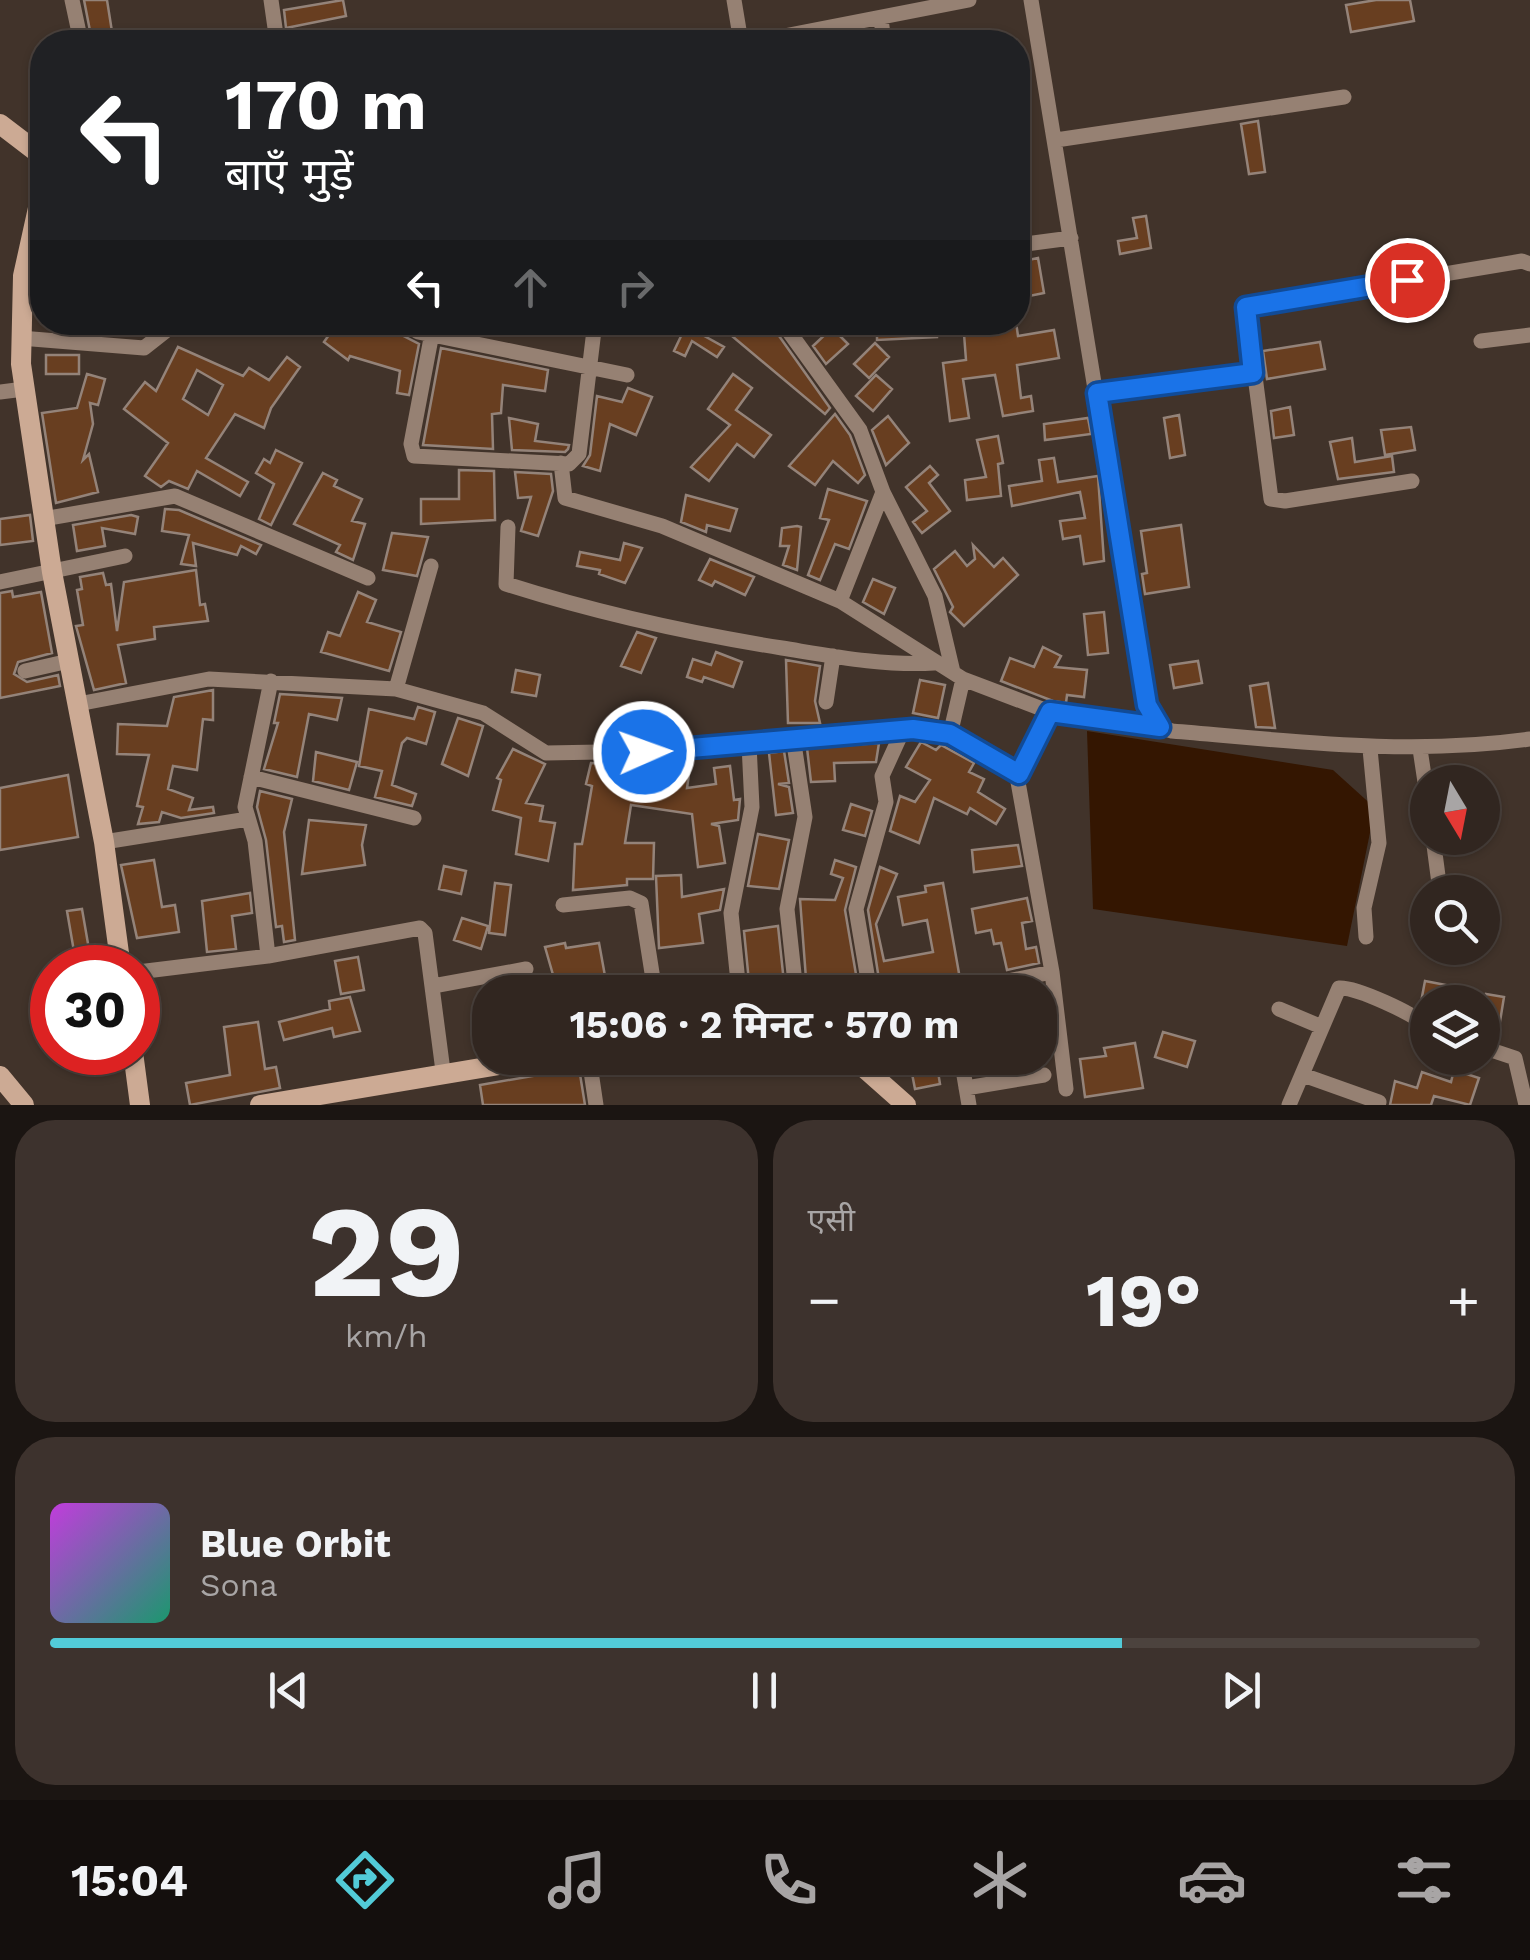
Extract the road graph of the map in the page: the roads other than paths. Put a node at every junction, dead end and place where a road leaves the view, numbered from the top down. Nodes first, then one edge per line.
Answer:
1 (72, 0) edge
2 (270, 0) edge
3 (734, 0) edge
4 (1031, 0) edge
5 (960, 1) edge
6 (881, 20) junction
7 (78, 30) edge
8 (275, 30) edge
9 (739, 30) edge
10 (823, 30) edge
11 (882, 30) edge
12 (1344, 96) dead end
13 (0, 124) edge
14 (1056, 140) junction
15 (30, 147) edge
16 (1072, 238) junction
17 (1030, 243) edge
18 (30, 244) edge
19 (1530, 264) edge
20 (160, 335) edge
21 (432, 335) edge
22 (437, 335) edge
23 (593, 335) edge
24 (791, 335) edge
25 (1530, 335) edge
26 (20, 338) junction
27 (1481, 341) dead end
28 (590, 364) junction
29 (1253, 373) junction
30 (627, 374) dead end
31 (24, 389) junction
32 (0, 392) edge
33 (1097, 393) junction
34 (562, 464) junction
35 (1412, 481) dead end
36 (883, 492) junction
37 (44, 519) junction
38 (508, 526) dead end
39 (125, 556) dead end
40 (430, 566) dead end
41 (52, 572) junction
42 (368, 578) dead end
43 (0, 582) edge
44 (840, 601) junction
45 (832, 656) junction
46 (70, 662) junction
47 (934, 663) junction
48 (24, 671) dead end
49 (958, 676) junction
50 (271, 681) junction
51 (396, 689) junction
52 (826, 702) dead end
53 (78, 704) junction
54 (1050, 712) junction
55 (1160, 727) junction
56 (903, 730) junction
57 (950, 734) junction
58 (792, 738) junction
59 (1530, 739) edge
60 (749, 744) junction
61 (1370, 749) junction
62 (1420, 749) junction
63 (1422, 765) edge
64 (1019, 774) junction
65 (251, 777) junction
66 (414, 818) dead end
67 (248, 819) junction
68 (104, 842) junction
69 (563, 904) dead end
70 (1366, 937) dead end
71 (118, 945) edge
72 (268, 956) junction
73 (160, 969) edge
74 (526, 969) dead end
75 (1052, 972) junction
76 (651, 975) edge
77 (737, 975) edge
78 (794, 975) edge
79 (867, 975) edge
80 (1037, 975) edge
81 (433, 986) junction
82 (1278, 1009) dead end
83 (1410, 1014) edge
84 (1322, 1027) junction
85 (1500, 1053) edge
86 (472, 1067) edge
87 (442, 1071) junction
88 (136, 1075) edge
89 (592, 1075) edge
90 (873, 1075) edge
91 (964, 1075) edge
92 (1044, 1075) dead end
93 (1303, 1075) junction
94 (0, 1076) edge
95 (966, 1088) junction
96 (1066, 1090) dead end
97 (316, 1100) edge
98 (1379, 1102) dead end
99 (24, 1105) edge
100 (140, 1105) edge
101 (260, 1105) edge
102 (596, 1105) edge
103 (906, 1105) edge
104 (969, 1105) edge
105 (1289, 1105) edge
106 (1526, 1105) edge

1 - 7 street
2 - 8 street
3 - 9 street
4 - 14 street
5 - 6 street
6 - 10 street
6 - 11 street
12 - 14 street
13 - 15 street
14 - 16 street
16 - 17 street
16 - 33 street
18 - 26 street
19 - 29 street
20 - 26 street
21 - 34 street
22 - 28 street
23 - 28 street
24 - 36 street
25 - 27 street
26 - 31 street
28 - 30 street
28 - 34 street
29 - 33 street
29 - 35 street
31 - 32 street
31 - 37 street
33 - 55 street
34 - 44 street
36 - 44 street
36 - 49 street
37 - 41 street
37 - 42 street
38 - 45 street
39 - 41 street
40 - 51 street
41 - 43 street
41 - 46 street
44 - 47 street
45 - 47 street
45 - 52 street
46 - 48 street
46 - 53 street
47 - 49 street
49 - 54 street
49 - 57 street
50 - 51 street
50 - 53 street
50 - 65 street
51 - 60 street
53 - 68 street
54 - 55 street
54 - 64 street
55 - 61 street
56 - 57 street
56 - 58 street
56 - 79 street
57 - 64 street
58 - 60 street
58 - 78 street
59 - 62 street
60 - 77 street
61 - 62 street
61 - 70 street
62 - 63 street
64 - 75 street
65 - 66 street
65 - 67 street
67 - 68 street
67 - 72 street
68 - 71 street
69 - 76 street
72 - 73 street
72 - 81 street
74 - 81 street
75 - 80 street
75 - 96 street
81 - 87 street
82 - 84 street
83 - 84 street
84 - 93 street
85 - 106 street
86 - 87 street
87 - 97 street
88 - 100 street
89 - 102 street
90 - 103 street
91 - 95 street
92 - 95 street
93 - 98 street
93 - 105 street
94 - 99 street
95 - 104 street
97 - 101 street

